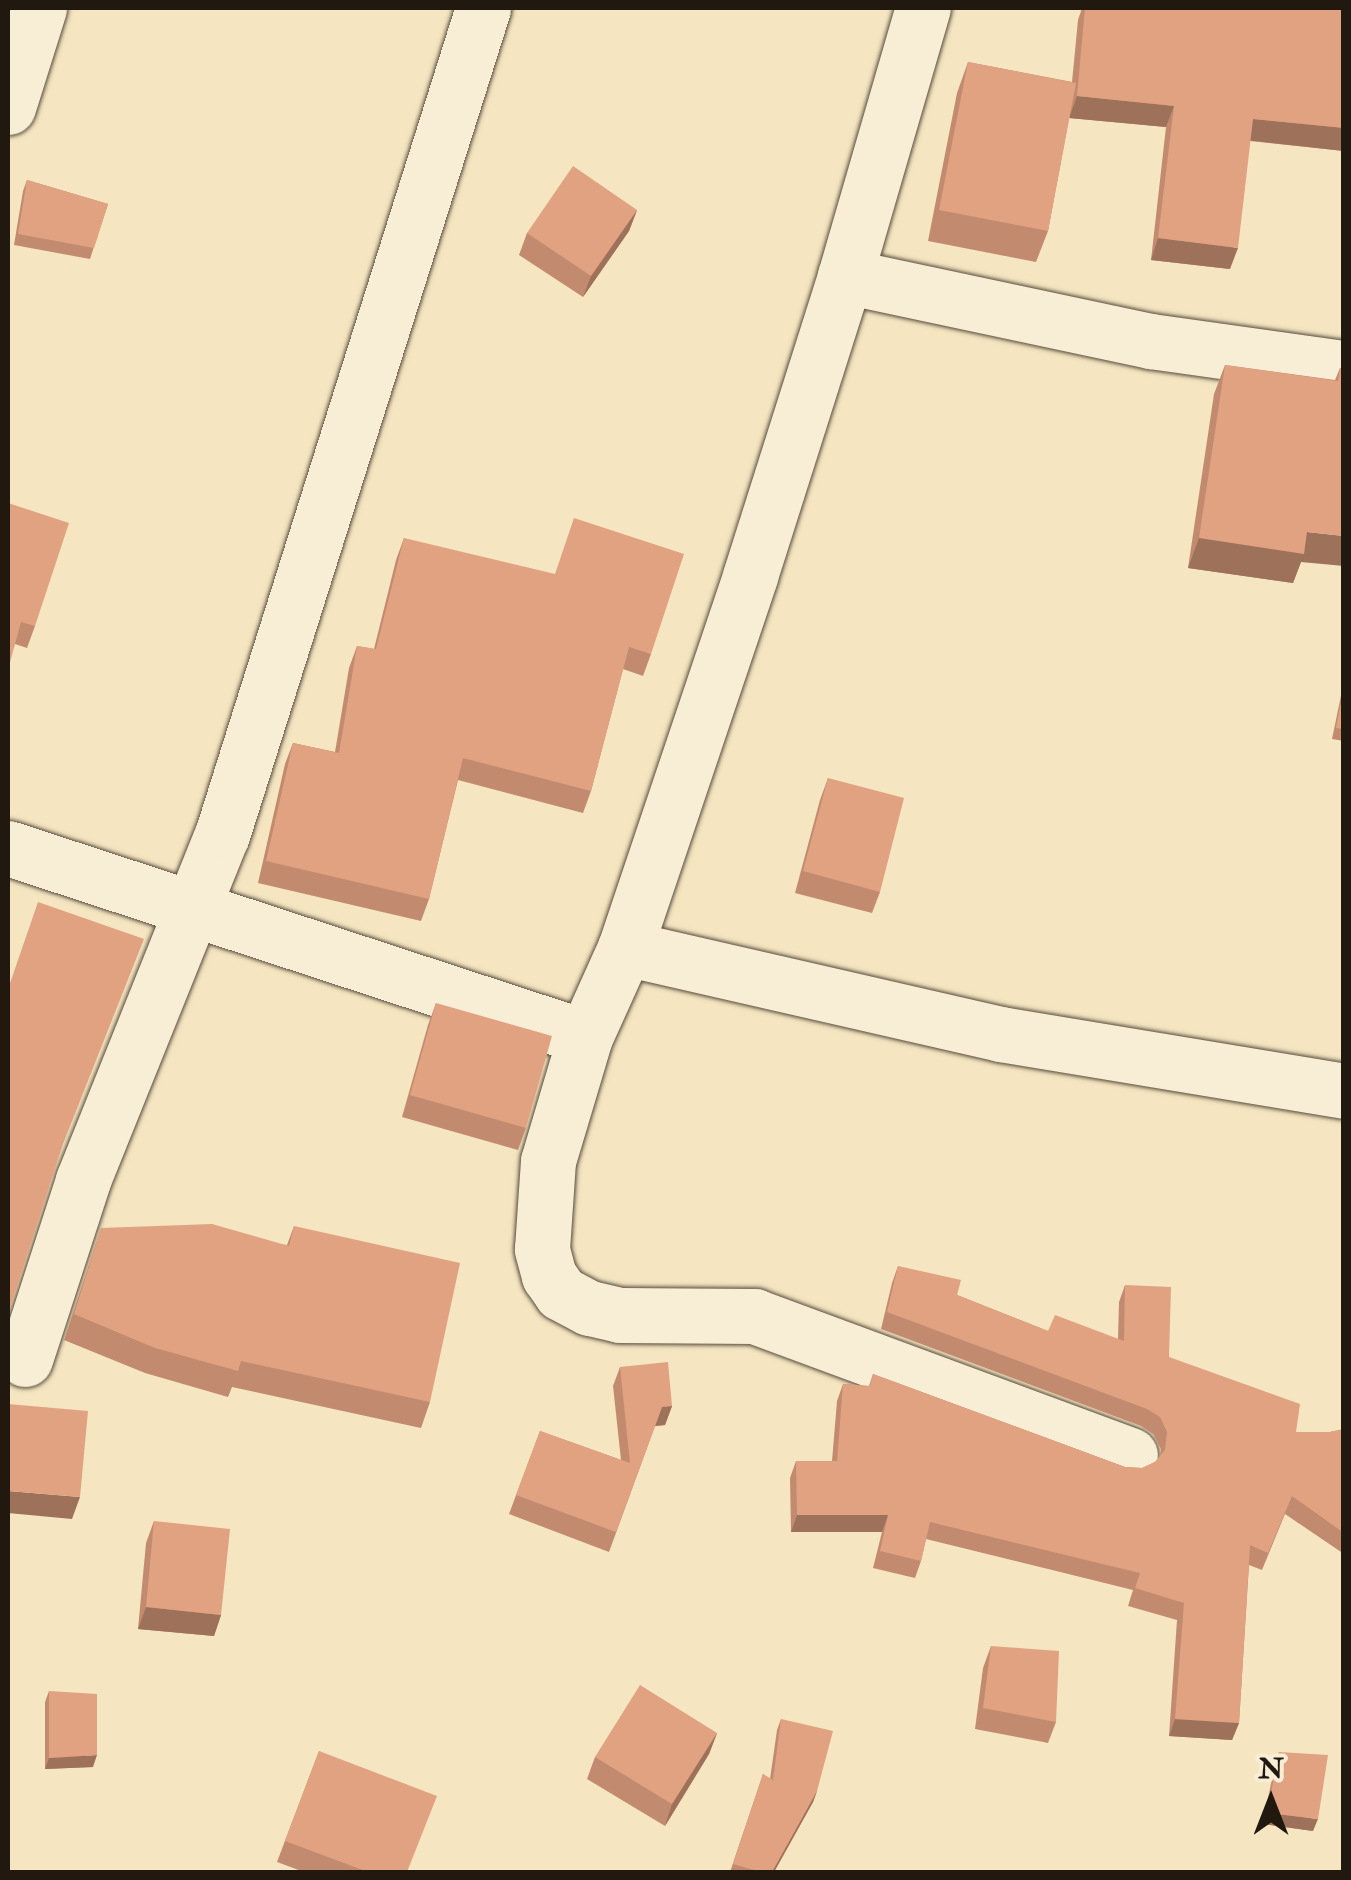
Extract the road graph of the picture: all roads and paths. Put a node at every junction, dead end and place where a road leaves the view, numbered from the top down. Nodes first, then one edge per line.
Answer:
1 (38, 8) edge
2 (483, 8) edge
3 (923, 8) edge
4 (8, 107) edge
5 (845, 276) junction
6 (1344, 368) edge
7 (8, 848) edge
8 (195, 908) junction
9 (625, 948) junction
10 (586, 1037) junction
11 (1344, 1091) edge
12 (25, 1359) dead end
13 (1130, 1455) dead end

1 - 4 street
2 - 8 street
3 - 5 street
5 - 6 street
5 - 9 street
7 - 8 street
8 - 10 street
8 - 12 street
9 - 10 street
9 - 11 street
10 - 13 street

